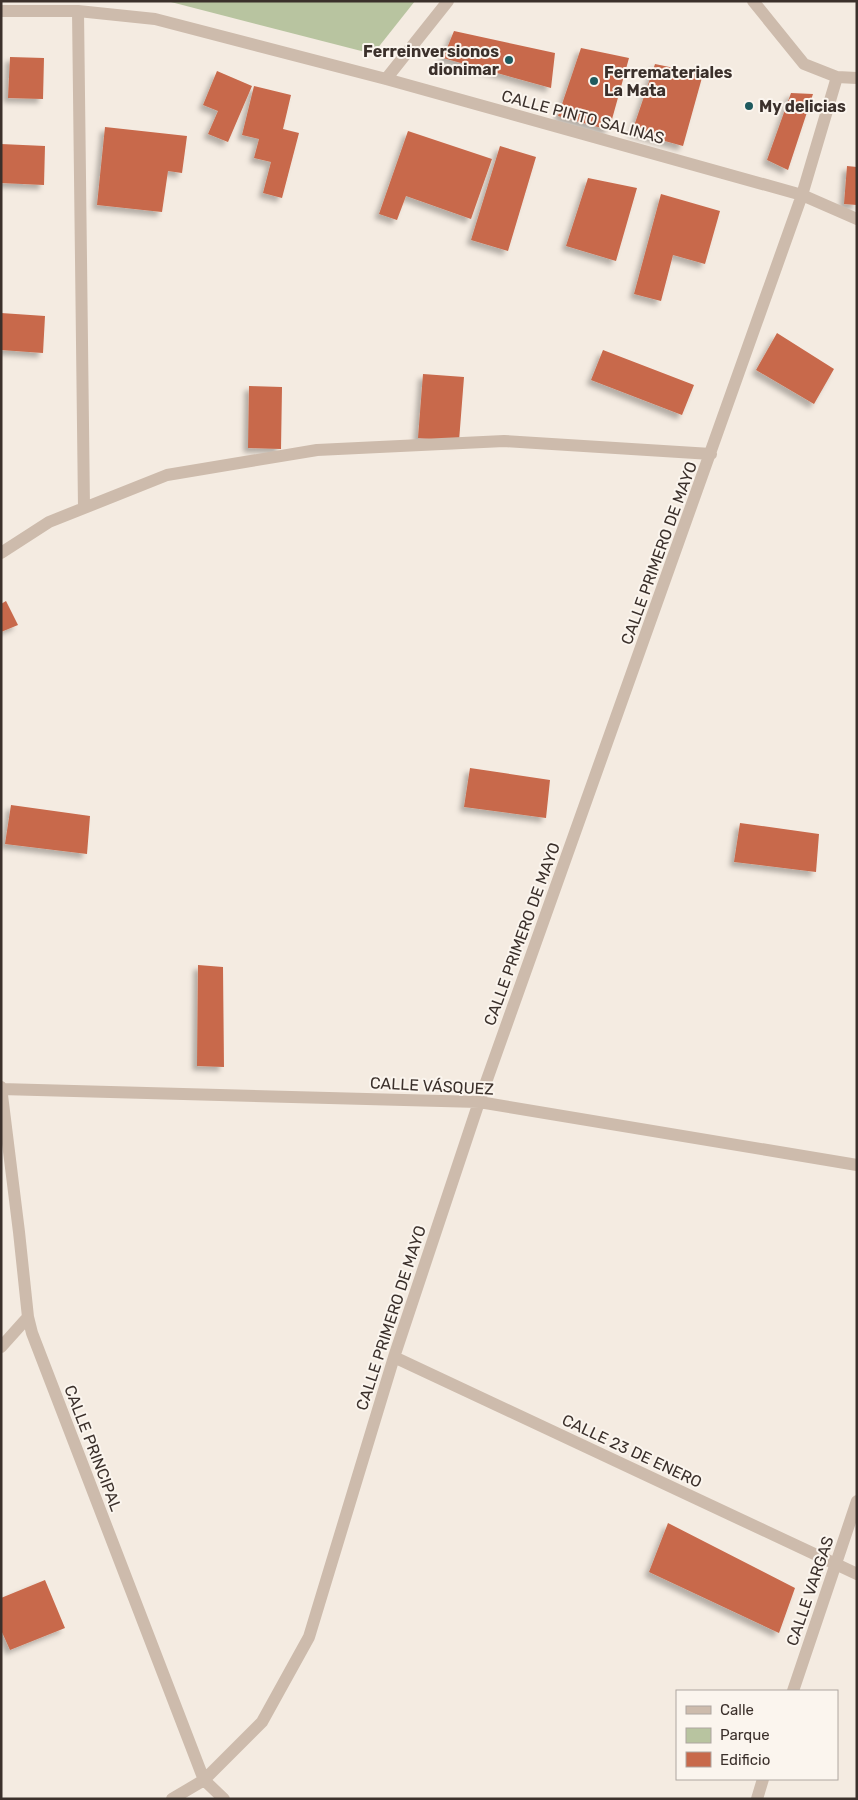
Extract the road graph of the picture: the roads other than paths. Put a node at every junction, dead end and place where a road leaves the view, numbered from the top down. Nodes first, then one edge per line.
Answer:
1 (448, 1) edge
2 (752, 1) edge
3 (1, 11) edge
4 (78, 11) junction
5 (837, 77) junction
6 (857, 78) edge
7 (386, 80) junction
8 (802, 195) junction
9 (857, 219) edge
10 (711, 454) junction
11 (84, 508) junction
12 (1, 553) edge
13 (1, 1088) edge
14 (479, 1102) junction
15 (857, 1165) edge
16 (28, 1317) junction
17 (1, 1347) edge
18 (394, 1357) junction
19 (857, 1501) edge
20 (837, 1564) junction
21 (857, 1574) edge
22 (793, 1690) edge
23 (204, 1780) junction
24 (763, 1780) edge
25 (172, 1799) edge
26 (224, 1799) edge
27 (757, 1799) edge

1 - 7 street
2 - 5 street
3 - 4 street, CALLE PINTO SALINAS
4 - 7 street, CALLE PINTO SALINAS
4 - 11 street
5 - 6 street
5 - 8 street, CALLE PRIMERO DE MAYO
7 - 8 street, CALLE PINTO SALINAS
8 - 9 street, CALLE PINTO SALINAS
8 - 10 street, CALLE PRIMERO DE MAYO
10 - 11 street
10 - 14 street, CALLE PRIMERO DE MAYO
11 - 12 street
13 - 14 street, CALLE VÁSQUEZ
13 - 16 street, CALLE PRINCIPAL
14 - 15 street, CALLE VÁSQUEZ
14 - 18 street, CALLE PRIMERO DE MAYO
16 - 17 street
16 - 23 street, CALLE PRINCIPAL
18 - 20 street, CALLE 23 DE ENERO
18 - 23 street, CALLE PRIMERO DE MAYO
19 - 20 street, CALLE VARGAS
20 - 21 street, CALLE 23 DE ENERO
20 - 22 street, CALLE VARGAS
23 - 25 street, CALLE PRIMERO DE MAYO
23 - 26 street, CALLE PRINCIPAL
24 - 27 street

